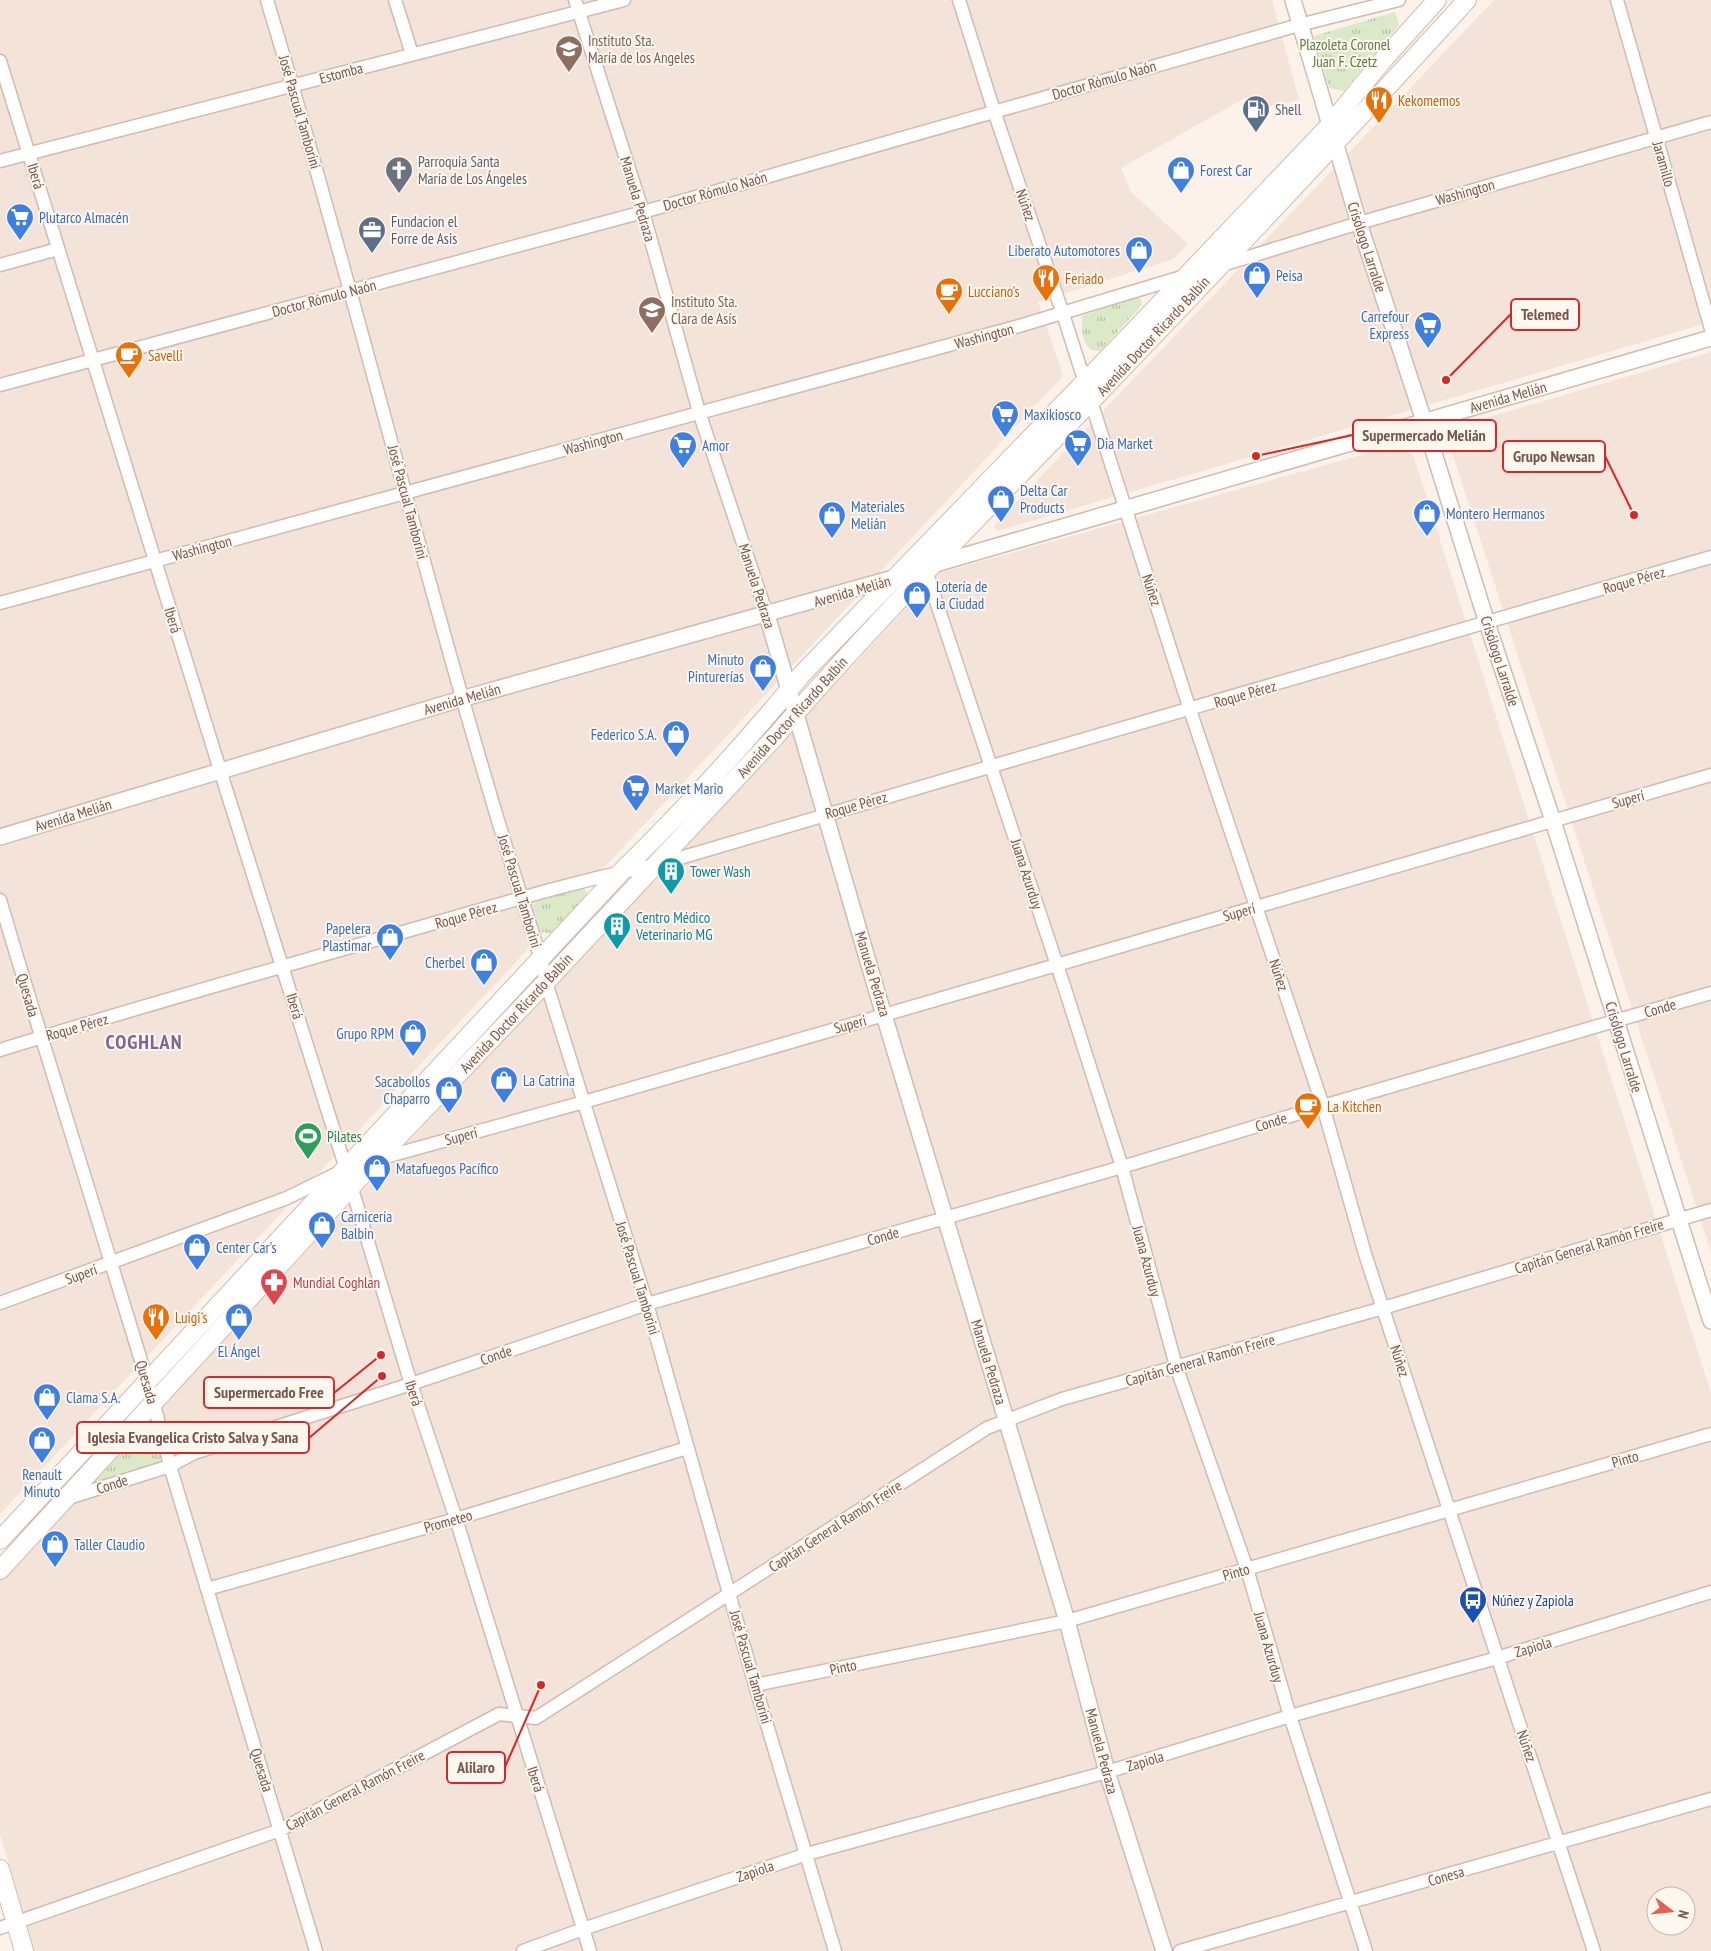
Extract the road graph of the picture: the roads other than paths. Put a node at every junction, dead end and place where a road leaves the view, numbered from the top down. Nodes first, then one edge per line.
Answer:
1 (267, 0) edge
2 (395, 0) edge
3 (575, 0) edge
4 (624, 0) edge
5 (959, 0) edge
6 (1293, 0) edge
7 (1399, 0) edge
8 (1438, 0) edge
9 (1467, 0) edge
10 (1617, 0) edge
11 (579, 13) junction
12 (1300, 25) junction
13 (412, 54) junction
14 (0, 61) edge
15 (293, 86) junction
16 (994, 111) junction
17 (1711, 122) edge
18 (1329, 126) junction
19 (1656, 137) junction
20 (1335, 146) junction
21 (30, 153) junction
22 (0, 161) edge
23 (643, 212) junction
24 (1359, 223) junction
25 (58, 249) junction
26 (0, 265) edge
27 (1219, 266) junction
28 (1185, 276) junction
29 (350, 291) junction
30 (1063, 314) junction
31 (1711, 329) edge
32 (1711, 338) edge
33 (92, 360) junction
34 (1085, 382) junction
35 (0, 385) edge
36 (1091, 401) junction
37 (699, 412) junction
38 (1424, 421) junction
39 (406, 493) junction
40 (1125, 508) junction
41 (1711, 557) edge
42 (155, 561) junction
43 (929, 568) junction
44 (895, 578) junction
45 (0, 603) edge
46 (767, 615) junction
47 (1487, 623) junction
48 (790, 690) junction
49 (461, 699) junction
50 (1190, 710) junction
51 (796, 713) junction
52 (991, 765) junction
53 (220, 770) junction
54 (1711, 775) edge
55 (825, 814) junction
56 (1553, 821) junction
57 (0, 837) edge
58 (656, 865) junction
59 (622, 871) junction
60 (522, 899) junction
61 (0, 900) edge
62 (1257, 907) junction
63 (541, 959) junction
64 (1057, 965) junction
65 (283, 967) junction
66 (546, 982) junction
67 (1711, 993) edge
68 (885, 1014) junction
69 (1615, 1020) junction
70 (40, 1038) junction
71 (0, 1050) edge
72 (584, 1102) junction
73 (1322, 1106) junction
74 (377, 1160) junction
75 (346, 1168) junction
76 (1122, 1168) junction
77 (351, 1188) junction
78 (1711, 1210) edge
79 (946, 1218) junction
80 (1678, 1220) junction
81 (111, 1264) junction
82 (0, 1303) edge
83 (647, 1304) junction
84 (1383, 1308) junction
85 (1711, 1321) edge
86 (1176, 1366) junction
87 (146, 1382) junction
88 (411, 1384) junction
89 (153, 1403) junction
90 (1006, 1421) junction
91 (1711, 1434) edge
92 (687, 1448) junction
93 (170, 1466) junction
94 (62, 1500) junction
95 (1449, 1509) junction
96 (456, 1519) junction
97 (0, 1540) edge
98 (1246, 1569) junction
99 (0, 1570) edge
100 (207, 1589) junction
101 (1711, 1592) edge
102 (730, 1594) junction
103 (1068, 1621) junction
104 (1497, 1658) junction
105 (755, 1685) junction
106 (516, 1716) junction
107 (1290, 1716) junction
108 (1107, 1772) junction
109 (1711, 1799) edge
110 (280, 1830) junction
111 (1560, 1843) junction
112 (807, 1854) junction
113 (0, 1869) edge
114 (1350, 1902) junction
115 (8, 1925) edge
116 (583, 1929) junction
117 (24, 1951) edge
118 (316, 1951) edge
119 (523, 1951) edge
120 (590, 1951) edge
121 (835, 1951) edge
122 (1164, 1951) edge
123 (1180, 1951) edge
124 (1366, 1951) edge
125 (1594, 1951) edge

1 - 15 street, José Pascual Tamborini
2 - 13 street
3 - 11 street, Manuela Pedraza
4 - 11 street, Estomba
5 - 16 street, Núñez
6 - 12 street, Crisólogo Larralde
7 - 12 street, Doctor Rómulo Naón
8 - 18 main road, Avenida Doctor Ricardo Balbín
9 - 20 main road, Avenida Doctor Ricardo Balbín
10 - 19 street, Jaramillo
11 - 13 street, Estomba
11 - 23 street, Manuela Pedraza
12 - 16 street, Doctor Rómulo Naón
12 - 18 street, Crisólogo Larralde
13 - 15 street, Estomba
14 - 21 street, Iberá
15 - 21 street, Estomba
15 - 29 street, José Pascual Tamborini
16 - 23 street, Doctor Rómulo Naón
16 - 30 street, Núñez
17 - 19 street, Washington
18 - 20 street, Crisólogo Larralde
18 - 28 main road, Avenida Doctor Ricardo Balbín
19 - 24 street, Washington
19 - 31 street, Jaramillo
20 - 24 street, Crisólogo Larralde
20 - 27 main road, Avenida Doctor Ricardo Balbín
21 - 22 street, Estomba
21 - 25 street, Iberá
23 - 29 street, Doctor Rómulo Naón
23 - 37 street, Manuela Pedraza
24 - 27 street, Washington
24 - 38 street, Crisólogo Larralde
25 - 26 street
25 - 33 street, Iberá
27 - 36 main road, Avenida Doctor Ricardo Balbín
28 - 30 street, Washington
28 - 34 main road, Avenida Doctor Ricardo Balbín
29 - 33 street, Doctor Rómulo Naón
29 - 39 street, José Pascual Tamborini
30 - 34 street, Núñez
30 - 37 street, Washington
32 - 38 street, Avenida Melián
33 - 35 street, Doctor Rómulo Naón
33 - 42 street, Iberá
34 - 36 street, Núñez
34 - 44 main road, Avenida Doctor Ricardo Balbín
36 - 40 street, Núñez
36 - 43 main road, Avenida Doctor Ricardo Balbín
37 - 39 street, Washington
37 - 46 street, Manuela Pedraza
38 - 40 street, Avenida Melián
38 - 47 street, Crisólogo Larralde
39 - 42 street, Washington
39 - 49 street, José Pascual Tamborini
40 - 43 street, Avenida Melián
40 - 50 street, Núñez
41 - 47 street, Roque Pérez
42 - 45 street, Washington
42 - 53 street, Iberá
43 - 44 street, Avenida Melián
43 - 51 main road, Avenida Doctor Ricardo Balbín
43 - 52 street, Juana Azurduy
44 - 46 street, Avenida Melián
44 - 48 main road, Avenida Doctor Ricardo Balbín
46 - 48 street, Manuela Pedraza
46 - 49 street, Avenida Melián
47 - 50 street, Roque Pérez
47 - 56 street, Crisólogo Larralde
48 - 51 street, Manuela Pedraza
48 - 59 main road, Avenida Doctor Ricardo Balbín
49 - 53 street, Avenida Melián
49 - 60 street, José Pascual Tamborini
50 - 52 street, Roque Pérez
50 - 62 street, Núñez
51 - 55 street, Manuela Pedraza
51 - 58 main road, Avenida Doctor Ricardo Balbín
52 - 55 street, Roque Pérez
52 - 64 street, Juana Azurduy
53 - 57 street, Avenida Melián
53 - 65 street, Iberá
54 - 56 street, Superí
55 - 58 street, Roque Pérez
55 - 68 street, Manuela Pedraza
56 - 62 street, Superí
56 - 69 street, Crisólogo Larralde
58 - 59 street, Roque Pérez
58 - 66 main road, Avenida Doctor Ricardo Balbín
59 - 60 street, Roque Pérez
59 - 63 main road, Avenida Doctor Ricardo Balbín
60 - 63 street, José Pascual Tamborini
60 - 65 street, Roque Pérez
61 - 70 street, Quesada
62 - 64 street, Superí
62 - 73 street, Núñez
63 - 66 street, José Pascual Tamborini
63 - 75 main road, Avenida Doctor Ricardo Balbín
64 - 68 street, Superí
64 - 76 street, Juana Azurduy
65 - 70 street, Roque Pérez
65 - 75 street, Iberá
66 - 72 street, José Pascual Tamborini
66 - 74 main road, Avenida Doctor Ricardo Balbín
67 - 69 street, Conde
68 - 72 street, Superí
68 - 79 street, Manuela Pedraza
69 - 73 street, Conde
69 - 80 street, Crisólogo Larralde
70 - 71 street, Roque Pérez
70 - 81 street, Quesada
72 - 74 street, Superí
72 - 83 street, José Pascual Tamborini
73 - 76 street, Conde
73 - 84 street, Núñez
74 - 75 street, Superí
74 - 77 main road, Avenida Doctor Ricardo Balbín
75 - 77 street, Iberá
75 - 81 street, Superí
75 - 87 main road, Avenida Doctor Ricardo Balbín
76 - 79 street, Conde
76 - 86 street, Juana Azurduy
77 - 88 street, Iberá
77 - 89 main road, Avenida Doctor Ricardo Balbín
78 - 80 street, Capitán General Ramón Freire
79 - 83 street, Conde
79 - 90 street, Manuela Pedraza
80 - 84 street, Capitán General Ramón Freire
80 - 85 street, Crisólogo Larralde
81 - 82 street, Superí
81 - 87 street, Quesada
83 - 88 street, Conde
83 - 92 street, José Pascual Tamborini
84 - 86 street, Capitán General Ramón Freire
84 - 95 street, Núñez
86 - 90 street, Capitán General Ramón Freire
86 - 98 street, Juana Azurduy
87 - 89 street, Quesada
87 - 97 main road, Avenida Doctor Ricardo Balbín
88 - 93 street, Conde
88 - 96 street, Iberá
89 - 93 street, Quesada
89 - 94 main road, Avenida Doctor Ricardo Balbín
90 - 102 street, Capitán General Ramón Freire
90 - 103 street, Manuela Pedraza
91 - 95 street, Pinto
92 - 96 street, Prometeo
92 - 102 street, José Pascual Tamborini
93 - 94 street, Conde
93 - 100 street, Quesada
94 - 99 main road, Avenida Doctor Ricardo Balbín
95 - 98 street, Pinto
95 - 104 street, Núñez
96 - 100 street, Prometeo
96 - 106 street, Iberá
98 - 103 street, Pinto
98 - 107 street, Juana Azurduy
100 - 110 street, Quesada
101 - 104 street, Zapiola
102 - 105 street, José Pascual Tamborini
102 - 106 street, Capitán General Ramón Freire
103 - 105 street, Pinto
103 - 108 street, Manuela Pedraza
104 - 107 street, Zapiola
104 - 111 street, Núñez
105 - 112 street, José Pascual Tamborini
106 - 110 street, Capitán General Ramón Freire
106 - 116 street, Iberá
107 - 108 street, Zapiola
107 - 114 street, Juana Azurduy
108 - 112 street, Zapiola
108 - 122 street, Manuela Pedraza
109 - 111 street, Conesa
110 - 115 street, Capitán General Ramón Freire
110 - 118 street, Quesada
111 - 114 street, Conesa
111 - 125 street, Núñez
112 - 116 street, Zapiola
112 - 121 street, José Pascual Tamborini
113 - 115 main road
114 - 123 street, Conesa
114 - 124 street, Juana Azurduy
115 - 117 main road
116 - 119 street, Zapiola
116 - 120 street, Iberá

